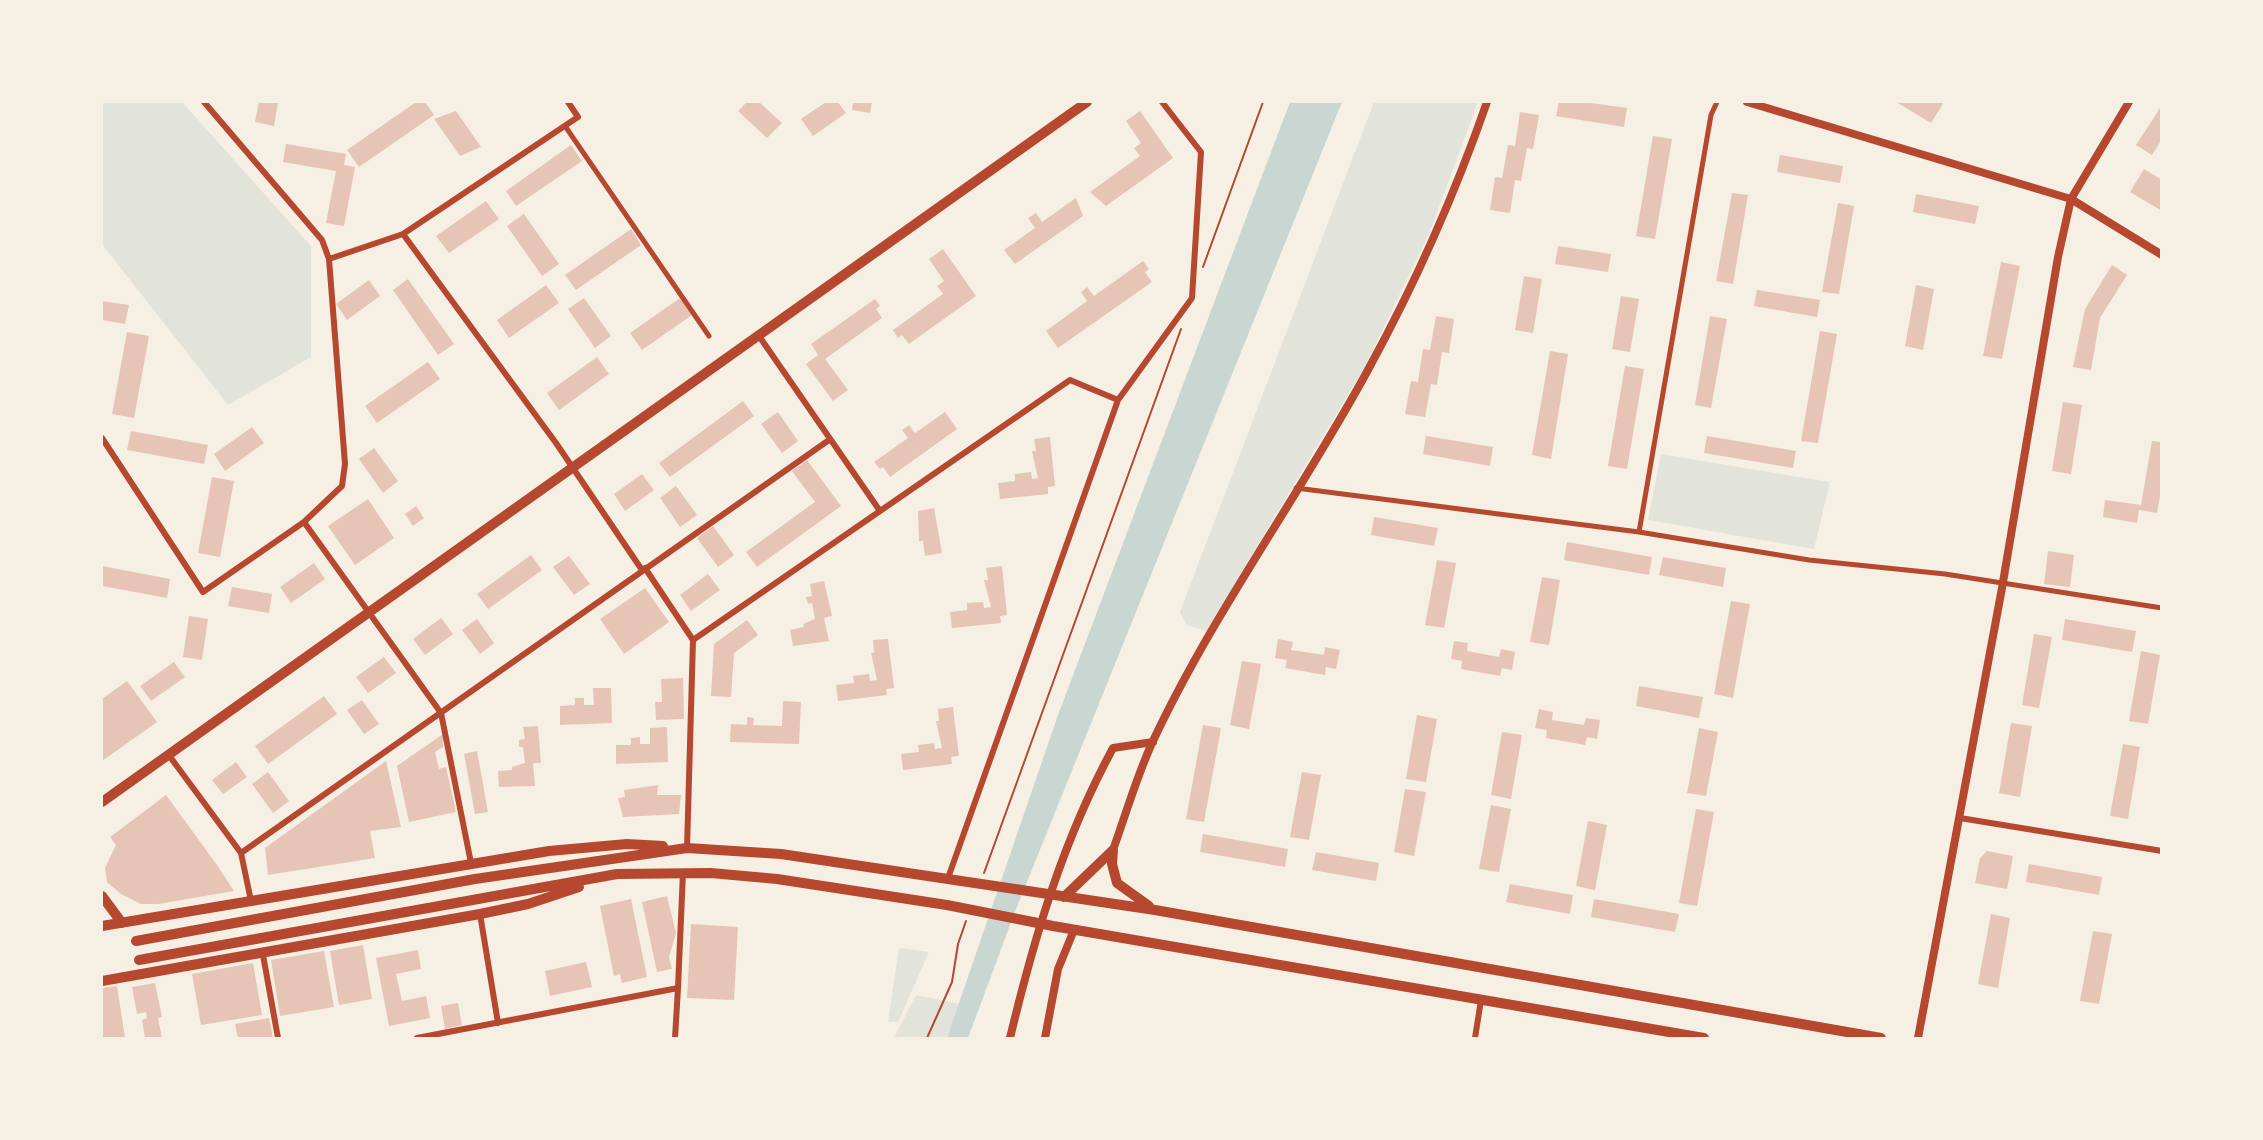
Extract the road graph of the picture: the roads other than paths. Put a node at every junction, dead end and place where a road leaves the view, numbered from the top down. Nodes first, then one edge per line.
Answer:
1 (204, 102) edge
2 (568, 102) edge
3 (1087, 102) edge
4 (1162, 102) edge
5 (1487, 102) edge
6 (1717, 102) edge
7 (1747, 102) edge
8 (2129, 102) edge
9 (565, 126) junction
10 (2071, 199) junction
11 (403, 234) junction
12 (2161, 255) edge
13 (329, 259) junction
14 (709, 336) dead end
15 (759, 336) junction
16 (1118, 400) junction
17 (102, 438) edge
18 (829, 440) junction
19 (570, 466) junction
20 (1296, 488) junction
21 (880, 512) junction
22 (304, 522) junction
23 (1639, 532) junction
24 (644, 569) junction
25 (2161, 608) edge
26 (370, 609) junction
27 (694, 640) junction
28 (441, 713) junction
29 (1153, 742) junction
30 (168, 754) junction
31 (102, 802) edge
32 (1960, 818) junction
33 (687, 848) junction
34 (1113, 850) junction
35 (2161, 851) edge
36 (241, 853) junction
37 (471, 863) junction
38 (683, 872) junction
39 (617, 874) junction
40 (948, 877) junction
41 (102, 896) edge
42 (1064, 897) junction
43 (251, 901) junction
44 (1155, 910) junction
45 (480, 914) junction
46 (122, 923) junction
47 (102, 928) edge
48 (1074, 930) junction
49 (136, 941) dead end
50 (263, 955) junction
51 (139, 960) dead end
52 (102, 981) edge
53 (678, 988) junction
54 (1481, 1000) junction
55 (498, 1023) junction
56 (278, 1038) edge
57 (417, 1038) edge
58 (675, 1038) edge
59 (1010, 1038) edge
60 (1045, 1038) edge
61 (1475, 1038) edge
62 (1704, 1038) edge
63 (1881, 1038) edge
64 (1918, 1038) edge

1 - 13 street
2 - 9 street
3 - 15 main road
4 - 16 street
5 - 20 street
6 - 23 street
7 - 10 street
8 - 10 street
9 - 11 street
9 - 14 street
10 - 12 street
10 - 32 street
11 - 13 street
11 - 19 street
13 - 22 street
15 - 18 street
15 - 19 main road
16 - 21 street
16 - 40 street
17 - 22 street
18 - 21 street
18 - 24 street
19 - 24 street
19 - 26 main road
20 - 23 street
20 - 29 street
21 - 27 street
22 - 26 street
23 - 25 street
24 - 27 street
24 - 28 street
26 - 28 street
26 - 30 main road
27 - 33 street
28 - 36 street
28 - 37 street
29 - 34 street
29 - 59 street
30 - 31 main road
30 - 36 street
32 - 35 street
32 - 64 street
33 - 37 main road
33 - 40 main road
33 - 49 main road
34 - 42 main road
34 - 44 main road
36 - 43 street
37 - 43 main road
38 - 39 main road
38 - 48 main road
38 - 53 street
39 - 45 main road
39 - 51 main road
40 - 42 main road
41 - 46 main road
42 - 44 main road
43 - 46 main road
44 - 63 main road
45 - 50 main road
45 - 55 street
46 - 47 main road
48 - 54 main road
48 - 60 street
50 - 52 main road
50 - 56 street
53 - 55 street
53 - 58 street
54 - 61 street
54 - 62 main road
55 - 57 street

